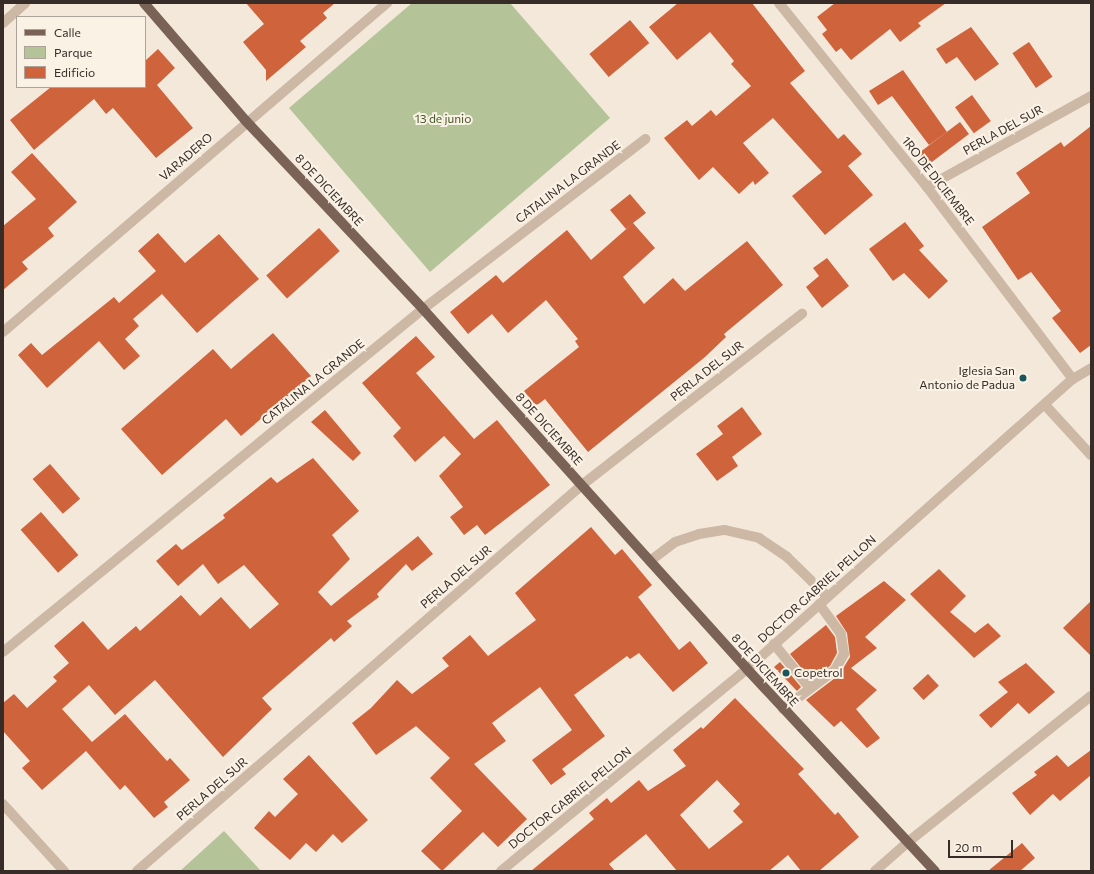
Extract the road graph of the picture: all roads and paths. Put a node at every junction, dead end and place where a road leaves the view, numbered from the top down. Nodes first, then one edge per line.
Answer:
1 (25, 3) edge
2 (144, 3) edge
3 (387, 3) edge
4 (778, 3) edge
5 (3, 23) edge
6 (1091, 96) edge
7 (246, 121) junction
8 (645, 139) dead end
9 (927, 187) junction
10 (423, 309) junction
11 (802, 314) dead end
12 (3, 332) edge
13 (1091, 368) edge
14 (1073, 379) junction
15 (1045, 405) junction
16 (1091, 455) edge
17 (582, 485) junction
18 (650, 561) junction
19 (828, 597) junction
20 (819, 604) junction
21 (774, 644) junction
22 (3, 652) edge
23 (747, 669) junction
24 (809, 688) junction
25 (1091, 696) edge
26 (783, 709) junction
27 (3, 804) edge
28 (908, 842) junction
29 (64, 871) edge
30 (137, 871) edge
31 (501, 871) edge
32 (875, 871) edge
33 (935, 871) edge

1 - 5 street
2 - 7 main road, 8 DE DICIEMBRE
3 - 7 street, VARADERO
4 - 9 street, 1RO DE DICIEMBRE
6 - 9 street, PERLA DEL SUR
7 - 10 main road, 8 DE DICIEMBRE
7 - 12 street, VARADERO
8 - 10 street, CATALINA LA GRANDE
9 - 14 street, 1RO DE DICIEMBRE
10 - 17 main road, 8 DE DICIEMBRE
10 - 22 street, CATALINA LA GRANDE
11 - 17 street, PERLA DEL SUR
13 - 14 street, DOCTOR GABRIEL PELLON
14 - 15 street, DOCTOR GABRIEL PELLON
15 - 16 street
15 - 19 street, DOCTOR GABRIEL PELLON
17 - 18 main road, 8 DE DICIEMBRE
17 - 30 street, PERLA DEL SUR
18 - 19 street
18 - 23 main road, 8 DE DICIEMBRE
19 - 20 street, DOCTOR GABRIEL PELLON
20 - 21 street, DOCTOR GABRIEL PELLON
20 - 24 street
21 - 23 street, DOCTOR GABRIEL PELLON
21 - 24 street
23 - 26 main road, 8 DE DICIEMBRE
23 - 31 street, DOCTOR GABRIEL PELLON
24 - 26 street
25 - 28 street
26 - 28 main road, 8 DE DICIEMBRE
27 - 29 street
28 - 32 street
28 - 33 main road, 8 DE DICIEMBRE

